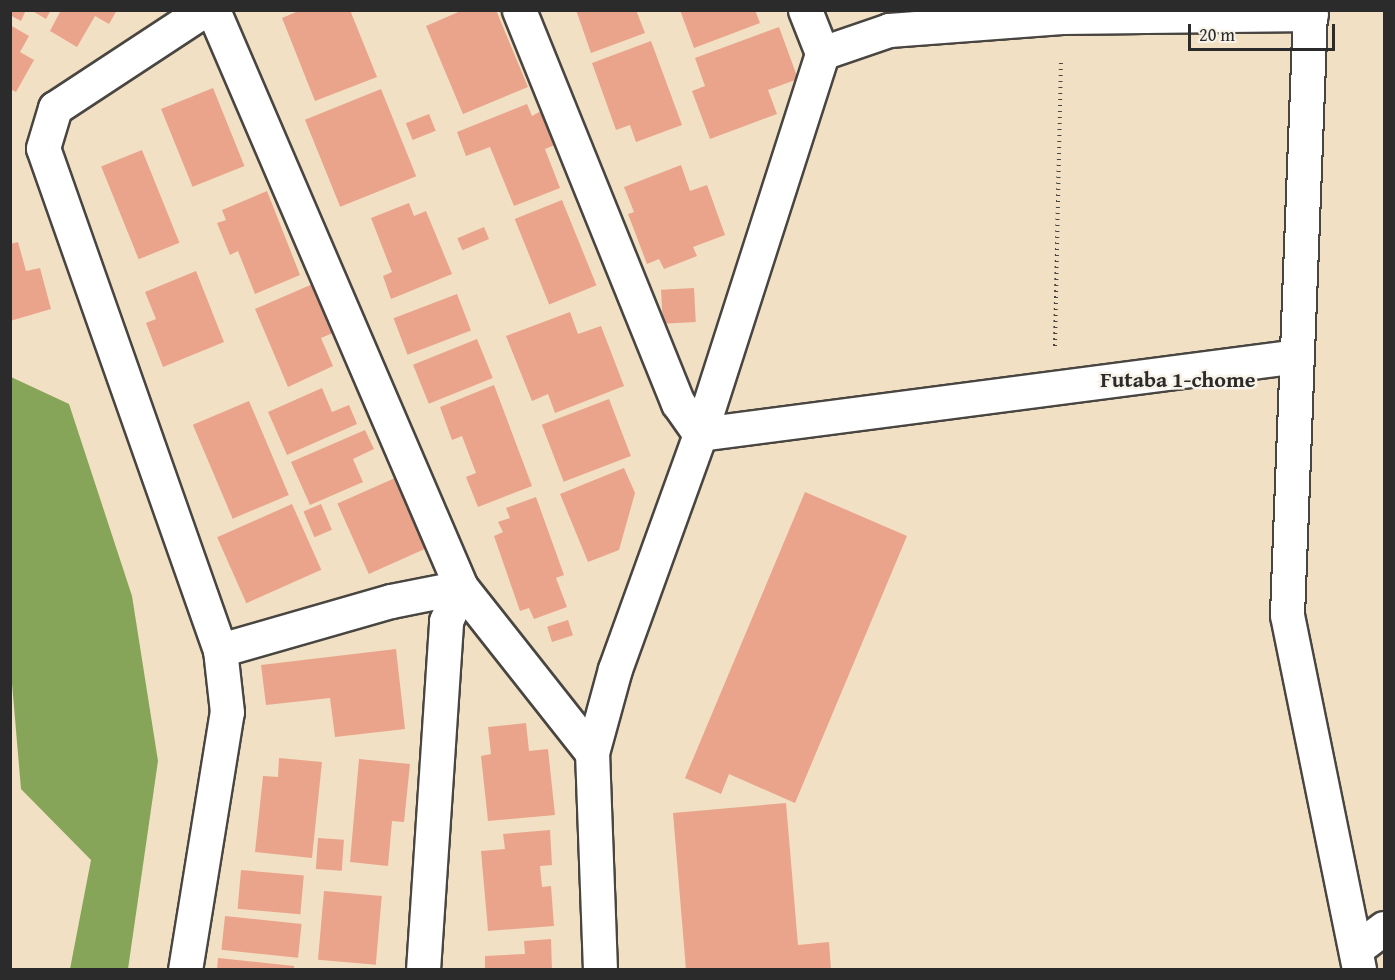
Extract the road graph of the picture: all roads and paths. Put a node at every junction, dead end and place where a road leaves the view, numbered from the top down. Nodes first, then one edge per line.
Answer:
1 (204, 10) edge
2 (213, 10) edge
3 (519, 10) edge
4 (805, 10) edge
5 (1310, 12) edge
6 (1062, 17) junction
7 (822, 53) junction
8 (1297, 356) junction
9 (1054, 387) junction
10 (700, 434) junction
11 (461, 587) junction
12 (220, 650) junction
13 (592, 753) junction
14 (1384, 928) edge
15 (1357, 959) edge
16 (185, 969) edge
17 (423, 969) edge
18 (600, 969) edge

1 - 12 street
2 - 11 street
3 - 10 street
4 - 7 street
5 - 6 street
5 - 8 street
6 - 7 street
6 - 9 path
7 - 10 street
8 - 9 street
8 - 15 street
9 - 10 street
10 - 13 street
11 - 12 street
11 - 13 street
11 - 17 street
12 - 16 street
13 - 18 street
14 - 15 street

